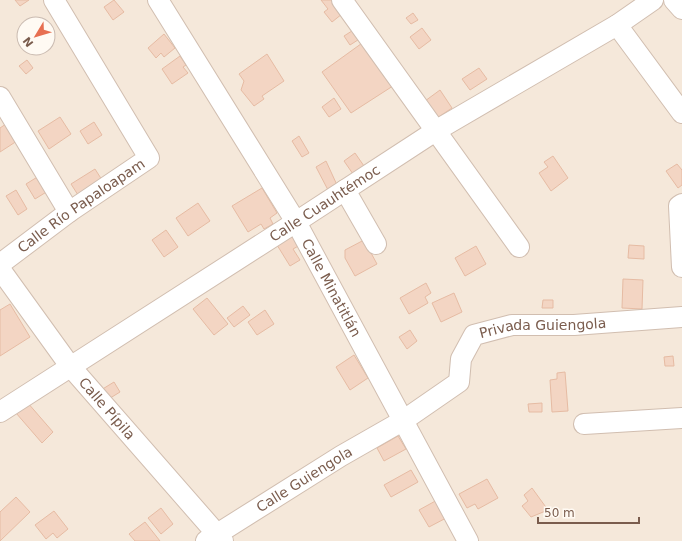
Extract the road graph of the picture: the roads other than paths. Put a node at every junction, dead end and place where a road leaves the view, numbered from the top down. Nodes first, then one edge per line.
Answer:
1 (54, 0) edge
2 (158, 0) edge
3 (342, 0) edge
4 (654, 0) edge
5 (674, 0) edge
6 (682, 9) edge
7 (617, 25) junction
8 (0, 97) edge
9 (682, 113) edge
10 (437, 130) junction
11 (345, 190) junction
12 (681, 205) edge
13 (69, 212) junction
14 (296, 222) junction
15 (376, 244) dead end
16 (519, 247) dead end
17 (0, 264) edge
18 (682, 267) edge
19 (0, 269) edge
20 (682, 317) edge
21 (70, 366) junction
22 (0, 412) edge
23 (682, 418) edge
24 (404, 420) junction
25 (584, 424) dead end
26 (216, 539) edge
27 (468, 541) edge

1 - 13 street, Calle Río Papaloapam
2 - 14 street, Calle Minatitlán
3 - 10 street
4 - 7 street, Calle Cuauhtémoc
5 - 6 street
7 - 9 street
7 - 10 street, Calle Cuauhtémoc
8 - 13 street
10 - 11 street, Calle Cuauhtémoc
10 - 16 street
11 - 14 street, Calle Cuauhtémoc
11 - 15 street
12 - 18 street
13 - 17 street, Calle Río Papaloapam
14 - 21 street, Calle Cuauhtémoc
14 - 24 street, Calle Minatitlán
19 - 21 street, Calle Pípila
20 - 24 street, Privada Guiengola
21 - 22 street, Calle Cuauhtémoc
21 - 26 street, Calle Pípila
23 - 25 street
24 - 26 street, Calle Guiengola
24 - 27 street, Calle Minatitlán

